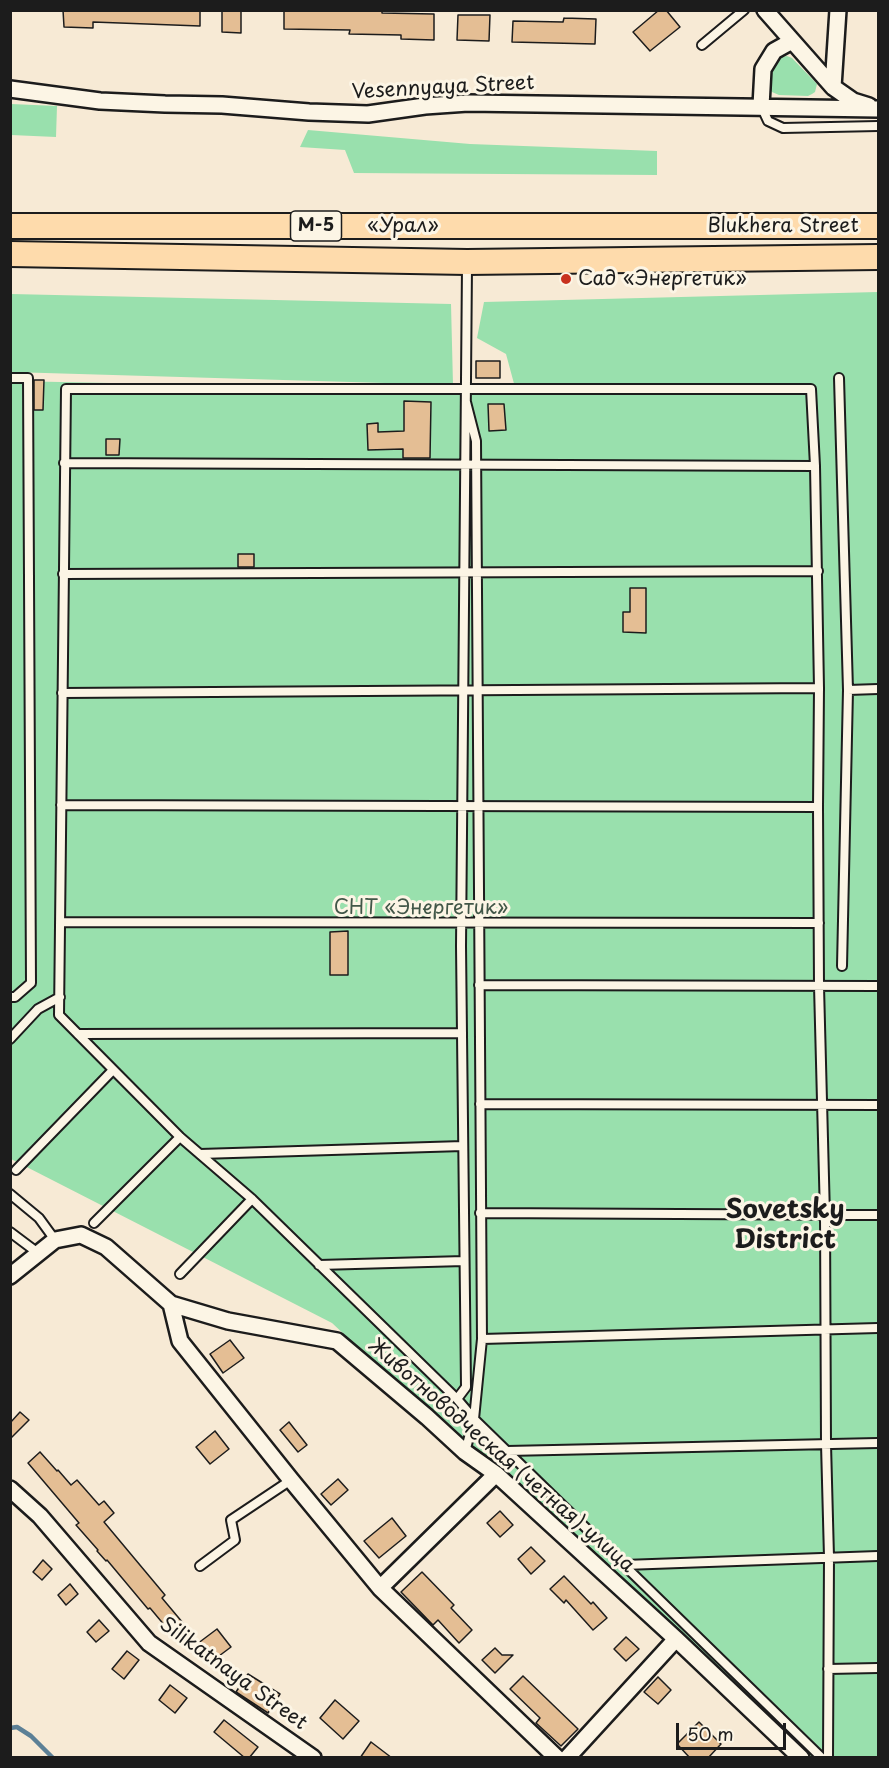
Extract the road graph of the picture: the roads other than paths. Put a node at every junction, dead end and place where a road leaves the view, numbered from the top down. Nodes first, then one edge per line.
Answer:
1 (744, 10) edge
2 (765, 10) edge
3 (838, 10) edge
4 (792, 41) junction
5 (702, 45) dead end
6 (833, 87) junction
7 (10, 89) edge
8 (761, 106) junction
9 (879, 109) edge
10 (879, 126) edge
11 (10, 226) edge
12 (687, 226) joint
13 (879, 226) edge
14 (10, 254) edge
15 (879, 257) edge
16 (607, 260) joint
17 (467, 261) junction
18 (10, 378) edge
19 (838, 378) dead end
20 (466, 388) junction
21 (466, 402) junction
22 (64, 463) junction
23 (465, 465) junction
24 (476, 465) junction
25 (815, 466) junction
26 (818, 571) junction
27 (464, 572) junction
28 (476, 572) junction
29 (63, 574) junction
30 (819, 688) junction
31 (879, 689) edge
32 (848, 690) junction
33 (463, 691) junction
34 (477, 691) junction
35 (62, 693) junction
36 (61, 805) junction
37 (462, 807) junction
38 (478, 807) junction
39 (818, 807) junction
40 (60, 922) junction
41 (461, 923) junction
42 (478, 923) junction
43 (819, 923) junction
44 (842, 966) dead end
45 (479, 985) junction
46 (819, 986) junction
47 (879, 986) edge
48 (10, 997) edge
49 (60, 997) junction
50 (462, 1033) junction
51 (78, 1034) junction
52 (10, 1039) edge
53 (113, 1070) junction
54 (480, 1104) junction
55 (879, 1105) edge
56 (822, 1106) junction
57 (180, 1137) junction
58 (463, 1146) junction
59 (200, 1154) junction
60 (16, 1170) dead end
61 (252, 1199) junction
62 (12, 1200) edge
63 (480, 1213) junction
64 (879, 1215) edge
65 (825, 1216) junction
66 (94, 1223) dead end
67 (10, 1232) edge
68 (55, 1240) junction
69 (38, 1253) junction
70 (464, 1261) junction
71 (319, 1265) junction
72 (180, 1274) dead end
73 (10, 1276) edge
74 (171, 1304) junction
75 (879, 1328) edge
76 (825, 1329) junction
77 (482, 1339) junction
78 (457, 1399) junction
79 (474, 1419) junction
80 (879, 1443) edge
81 (826, 1444) junction
82 (507, 1451) junction
83 (465, 1452) junction
84 (496, 1474) junction
85 (291, 1480) junction
86 (10, 1489) edge
87 (879, 1556) edge
88 (829, 1557) junction
89 (624, 1565) junction
90 (200, 1566) dead end
91 (380, 1588) junction
92 (676, 1639) junction
93 (879, 1668) edge
94 (828, 1669) junction
95 (313, 1758) edge
96 (557, 1758) edge
97 (567, 1758) edge
98 (801, 1758) edge
99 (822, 1758) edge
100 (828, 1758) edge

1 - 5 lane
2 - 4 street
3 - 6 street
4 - 6 street
4 - 8 street
6 - 9 street
7 - 8 street, Vesennyaya Street
8 - 9 street, Vesennyaya Street
8 - 10 lane
11 - 12 main road, «Урал» / М-5
12 - 13 main road, Blukhera Street
14 - 17 main road, «Урал» / М-5
15 - 16 main road, Blukhera Street / М-5
16 - 17 main road, «Урал» / М-5
17 - 20 lane
18 - 48 lane
19 - 32 lane
20 - 21 lane
20 - 22 lane
20 - 25 lane
21 - 23 lane
21 - 24 lane
22 - 23 lane
22 - 29 lane
23 - 24 lane
23 - 27 lane
24 - 25 lane
24 - 28 lane
25 - 26 lane
26 - 28 lane
26 - 30 lane
27 - 28 lane
27 - 29 lane
27 - 33 lane
28 - 34 lane
29 - 35 lane
30 - 34 lane
30 - 39 lane
31 - 32 lane
32 - 44 lane
33 - 34 lane
33 - 35 lane
33 - 37 lane
34 - 38 lane
35 - 36 lane
36 - 37 lane
36 - 40 lane
37 - 38 lane
37 - 41 lane
38 - 39 lane
38 - 42 lane
39 - 43 lane
40 - 41 lane
40 - 49 lane
41 - 42 lane
41 - 50 lane
42 - 43 lane
42 - 45 lane
43 - 46 lane
45 - 46 lane
45 - 54 lane
46 - 47 lane
46 - 56 lane
49 - 51 lane
49 - 52 lane
50 - 51 lane
50 - 58 lane
51 - 53 lane
53 - 57 lane
53 - 60 lane
54 - 56 lane
54 - 63 lane
55 - 56 lane
56 - 65 lane
57 - 59 lane
57 - 66 lane
58 - 59 lane
58 - 70 lane
59 - 61 lane
61 - 71 lane
61 - 72 lane
62 - 68 lane
63 - 65 lane
63 - 77 lane
64 - 65 lane
65 - 76 lane
67 - 69 lane
68 - 69 street, Животноводческая (четная) улица
68 - 74 street, Животноводческая (четная) улица
69 - 73 street, Животноводческая (четная) улица
70 - 71 lane
70 - 78 lane
71 - 78 lane
74 - 83 street, Животноводческая (четная) улица
74 - 85 street
75 - 76 lane
76 - 77 lane
76 - 81 lane
77 - 79 lane
78 - 79 lane
79 - 82 lane
79 - 83 lane
80 - 81 lane
81 - 82 lane
81 - 88 lane
82 - 89 lane
83 - 84 street, Животноводческая (четная) улица
84 - 91 street
84 - 92 street, Животноводческая (четная) улица
85 - 90 lane
85 - 91 street
86 - 95 street, Silikatnaya Street
87 - 88 lane
88 - 89 lane
88 - 94 lane
89 - 99 lane
91 - 96 street
92 - 97 street
92 - 98 street, Животноводческая (четная) улица
93 - 94 lane
94 - 100 lane

